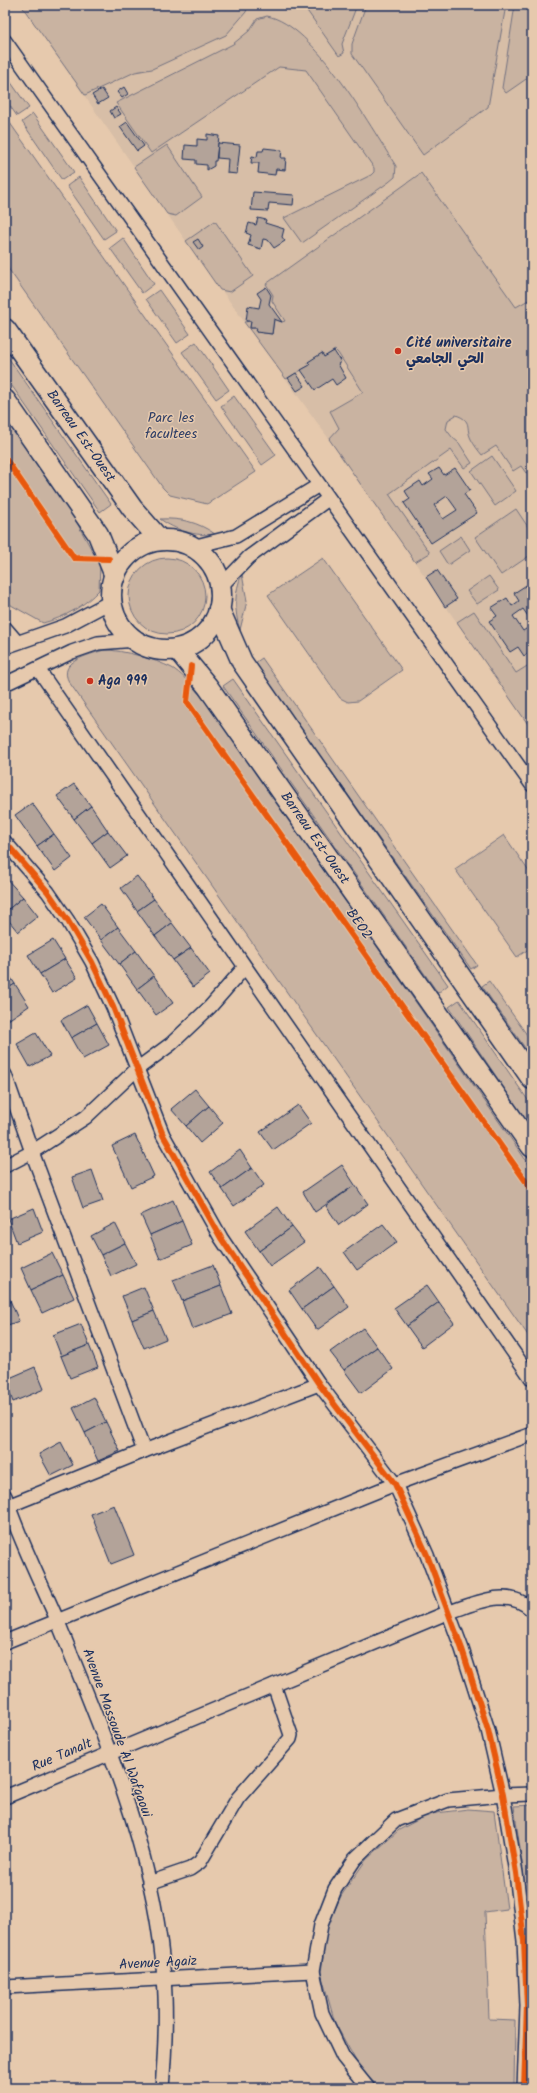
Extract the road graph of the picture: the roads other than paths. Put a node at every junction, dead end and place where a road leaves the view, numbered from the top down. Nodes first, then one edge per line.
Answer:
1 (5, 41) edge
2 (5, 329) edge
3 (5, 400) edge
4 (319, 486) junction
5 (328, 499) junction
6 (160, 540) junction
7 (192, 547) junction
8 (115, 576) junction
9 (220, 586) junction
10 (112, 601) junction
11 (220, 609) junction
12 (5, 628) edge
13 (136, 640) junction
14 (11, 644) edge
15 (177, 649) junction
16 (38, 669) junction
17 (5, 684) edge
18 (530, 777) edge
19 (5, 842) edge
20 (244, 968) junction
21 (137, 1069) junction
22 (5, 1075) edge
23 (532, 1079) edge
24 (532, 1147) edge
25 (32, 1152) junction
26 (5, 1166) edge
27 (532, 1379) edge
28 (319, 1384) junction
29 (532, 1434) edge
30 (144, 1451) junction
31 (394, 1484) junction
32 (7, 1501) edge
33 (532, 1610) edge
34 (449, 1612) junction
35 (57, 1621) junction
36 (5, 1642) edge
37 (274, 1685) junction
38 (110, 1752) junction
39 (532, 1794) edge
40 (503, 1795) junction
41 (5, 1797) edge
42 (149, 1883) junction
43 (313, 1971) junction
44 (164, 1979) junction
45 (529, 1979) edge
46 (5, 1987) edge
47 (162, 2088) edge
48 (368, 2088) edge
49 (524, 2088) edge

1 - 4 street
2 - 6 main road, Barreau Est-Ouest
3 - 8 main road
4 - 5 street
4 - 7 street
5 - 9 street
5 - 18 street
6 - 7 main road
6 - 8 main road
7 - 9 main road
8 - 10 main road
9 - 11 main road
10 - 13 main road
10 - 14 street
11 - 15 main road
11 - 23 main road
12 - 14 street
13 - 15 main road
13 - 16 street
15 - 24 main road, Barreau Est-Ouest
16 - 17 street
16 - 20 street
19 - 21 street
20 - 21 street
20 - 27 street
21 - 25 street
21 - 28 street
22 - 25 street
25 - 26 street
25 - 30 street
28 - 30 street
28 - 31 street
29 - 31 street
30 - 32 street
31 - 34 street
31 - 35 street
32 - 35 street, Avenue Massoude Al Wafqaoui
33 - 34 street, Rue Tanalt
34 - 37 street, Rue Tanalt
34 - 40 street
35 - 36 street
35 - 38 street, Avenue Massoude Al Wafqaoui
37 - 38 street, Rue Tanalt
37 - 42 street
38 - 41 street, Rue Tanalt
38 - 42 street, Avenue Massoude Al Wafqaoui
39 - 40 street
40 - 43 street
40 - 45 street
42 - 44 street, Avenue Massoude Al Wafqaoui
43 - 44 street, Avenue Agaiz
43 - 48 street
44 - 46 street, Avenue Agaiz
44 - 47 street, Avenue Massoude Al Wafqaoui
45 - 49 street

